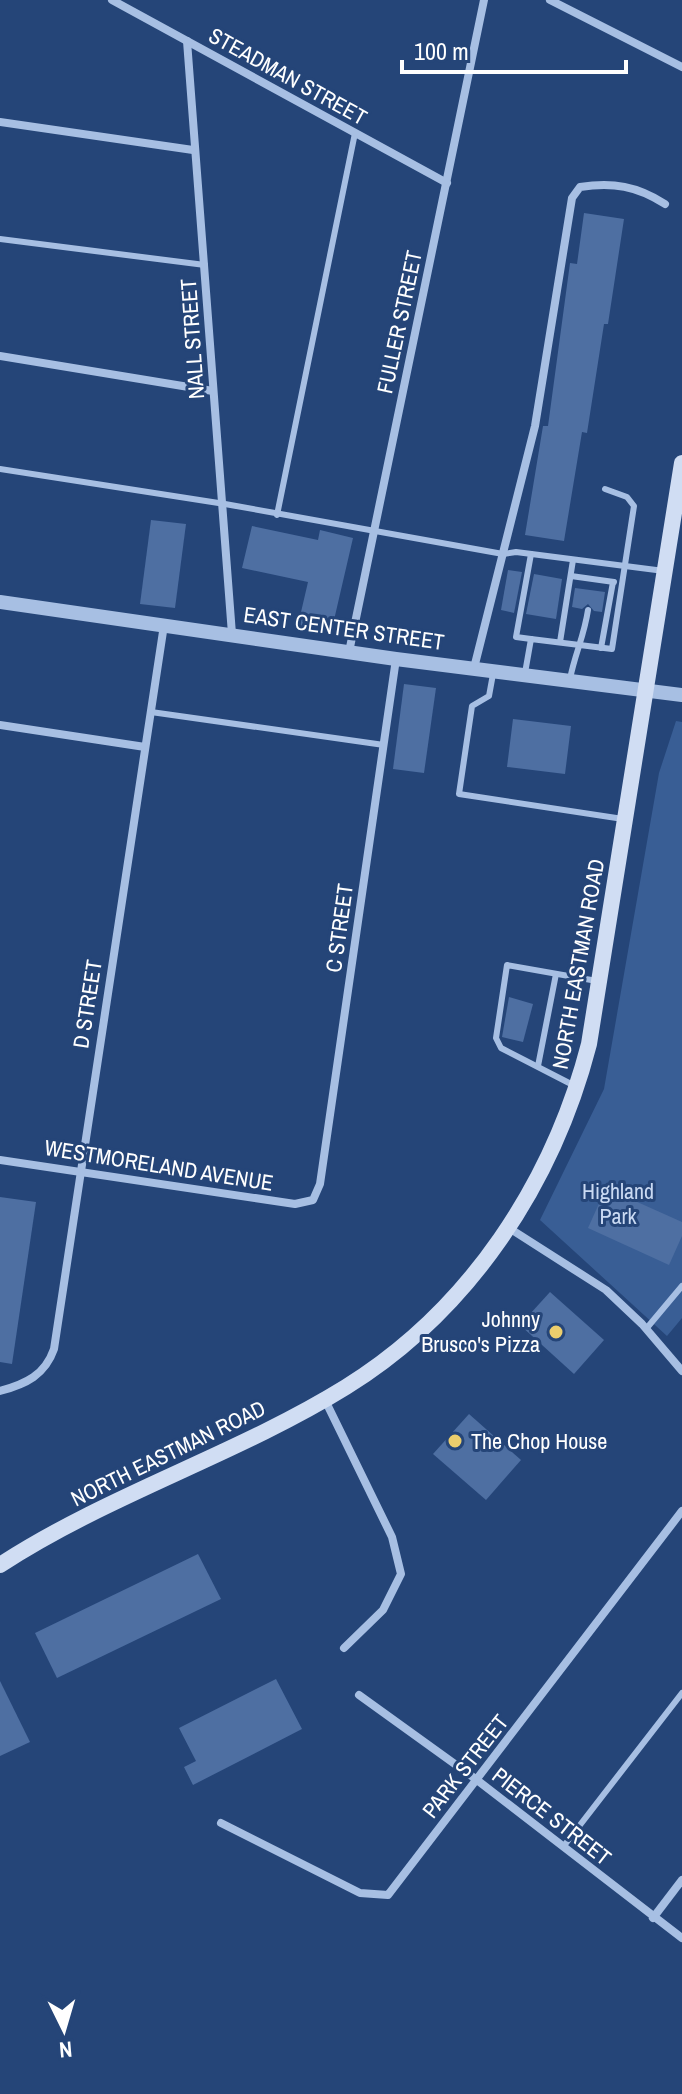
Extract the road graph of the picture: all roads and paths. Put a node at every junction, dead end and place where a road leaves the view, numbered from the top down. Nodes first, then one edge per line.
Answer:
1 (112, 0) edge
2 (484, 0) edge
3 (550, 0) edge
4 (187, 41) junction
5 (682, 67) edge
6 (0, 122) edge
7 (355, 133) junction
8 (193, 150) junction
9 (447, 183) junction
10 (665, 204) dead end
11 (0, 239) edge
12 (205, 265) junction
13 (0, 356) edge
14 (213, 391) junction
15 (682, 463) edge
16 (0, 469) edge
17 (605, 489) dead end
18 (225, 504) junction
19 (277, 515) junction
20 (373, 530) junction
21 (503, 554) junction
22 (531, 554) junction
23 (573, 560) junction
24 (624, 566) junction
25 (666, 572) junction
26 (571, 576) junction
27 (594, 579) junction
28 (617, 583) junction
29 (592, 590) dead end
30 (0, 602) edge
31 (588, 610) dead end
32 (164, 625) junction
33 (232, 634) junction
34 (531, 639) junction
35 (560, 642) junction
36 (583, 645) junction
37 (349, 652) junction
38 (396, 659) junction
39 (474, 668) junction
40 (494, 671) junction
41 (524, 674) junction
42 (569, 680) junction
43 (648, 690) junction
44 (682, 695) edge
45 (151, 712) junction
46 (0, 725) edge
47 (384, 745) junction
48 (145, 747) junction
49 (626, 820) junction
50 (556, 974) junction
51 (601, 982) junction
52 (538, 1066) junction
53 (578, 1087) junction
54 (0, 1160) edge
55 (80, 1170) junction
56 (313, 1200) joint
57 (509, 1228) junction
58 (682, 1286) edge
59 (646, 1329) junction
60 (682, 1371) edge
61 (0, 1391) edge
62 (325, 1399) junction
63 (682, 1511) edge
64 (0, 1565) edge
65 (344, 1648) dead end
66 (682, 1693) edge
67 (359, 1695) dead end
68 (477, 1780) junction
69 (221, 1823) dead end
70 (563, 1847) junction
71 (682, 1880) edge
72 (653, 1918) junction
73 (682, 1938) edge

1 - 4 street, STEADMAN STREET
2 - 9 street, FULLER STREET
3 - 5 street
4 - 7 street, STEADMAN STREET
4 - 8 street, NALL STREET
6 - 8 street
7 - 9 street, STEADMAN STREET
7 - 19 lane
8 - 12 street, NALL STREET
9 - 20 street, FULLER STREET
10 - 21 street
11 - 12 lane
12 - 14 street, NALL STREET
13 - 14 street
14 - 18 street, NALL STREET
15 - 25 main road, NORTH EASTMAN ROAD
16 - 18 lane
17 - 24 lane
18 - 19 lane
18 - 33 street, NALL STREET
19 - 20 lane
20 - 21 lane
20 - 37 street, FULLER STREET
21 - 22 lane
21 - 39 street
22 - 23 lane
22 - 34 lane
23 - 24 lane
23 - 26 lane
24 - 25 lane
24 - 28 lane
25 - 43 main road, NORTH EASTMAN ROAD
26 - 27 lane
26 - 35 lane
27 - 28 lane
27 - 29 lane
28 - 36 lane
30 - 32 street, EAST CENTER STREET
31 - 36 lane
32 - 33 street, EAST CENTER STREET
32 - 45 street, D STREET
33 - 37 street, EAST CENTER STREET
34 - 35 lane
34 - 41 lane
35 - 36 lane
36 - 42 lane
37 - 38 street, EAST CENTER STREET
38 - 39 street, EAST CENTER STREET
38 - 47 street, C STREET
39 - 40 street, EAST CENTER STREET
40 - 41 street, EAST CENTER STREET
40 - 49 lane
41 - 42 street, EAST CENTER STREET
42 - 43 street, EAST CENTER STREET
43 - 44 street, EAST CENTER STREET
43 - 49 main road, NORTH EASTMAN ROAD
45 - 47 lane
45 - 48 street, D STREET
46 - 48 street
47 - 56 street, C STREET
48 - 55 street, D STREET
49 - 51 main road, NORTH EASTMAN ROAD
50 - 51 lane
50 - 52 lane
50 - 52 lane
51 - 53 main road, NORTH EASTMAN ROAD
52 - 53 lane
53 - 57 main road, NORTH EASTMAN ROAD
54 - 55 street, WESTMORELAND AVENUE
55 - 56 street, WESTMORELAND AVENUE
55 - 61 street, D STREET
57 - 59 street
57 - 62 main road, NORTH EASTMAN ROAD
58 - 59 lane
59 - 60 street
62 - 64 main road, NORTH EASTMAN ROAD
62 - 65 street
63 - 68 street, PARK STREET
66 - 70 lane
67 - 68 street, PIERCE STREET
68 - 69 street, PARK STREET
68 - 70 street, PIERCE STREET
70 - 72 street, PIERCE STREET
71 - 72 street
72 - 73 street, PIERCE STREET

